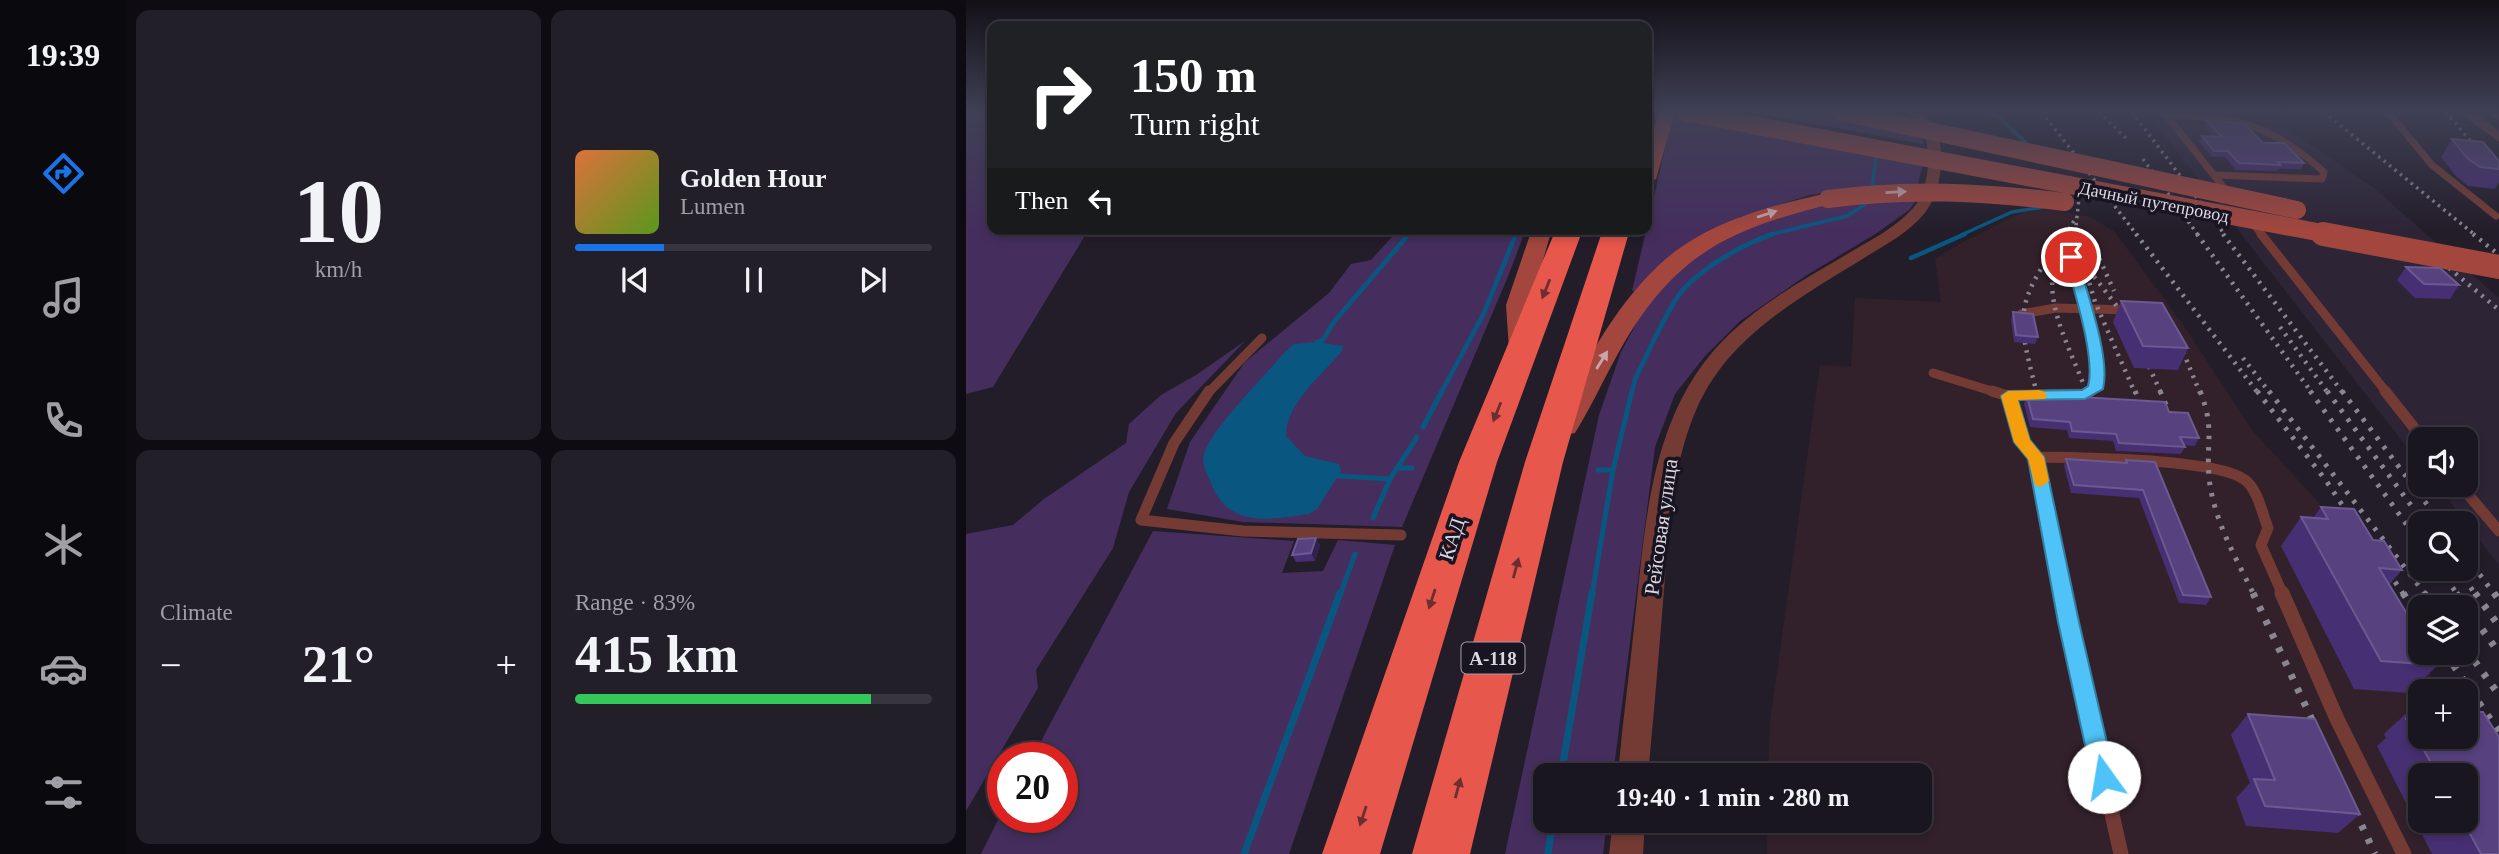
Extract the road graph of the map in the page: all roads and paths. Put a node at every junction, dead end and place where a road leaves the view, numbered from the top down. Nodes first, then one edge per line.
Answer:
1 (1894, 152) edge
2 (1933, 152) edge
3 (1933, 152) edge
4 (2022, 152) edge
5 (2195, 152) edge
6 (2297, 152) edge
7 (2421, 152) edge
8 (2214, 175) junction
9 (2496, 216) dead end
10 (1540, 235) edge
11 (1568, 235) edge
12 (1616, 235) edge
13 (2499, 251) edge
14 (2071, 257) dead end
15 (2499, 258) edge
16 (2499, 267) edge
17 (2499, 275) edge
18 (2086, 310) junction
19 (2137, 310) edge
20 (2021, 314) edge
21 (1262, 338) dead end
22 (1522, 349) junction
23 (1933, 373) dead end
24 (2008, 396) junction
25 (2414, 427) edge
26 (2036, 457) junction
27 (1545, 462) junction
28 (2470, 497) edge
29 (2499, 530) edge
30 (1401, 535) dead end
31 (1634, 763) edge
32 (1628, 833) edge
33 (1351, 854) edge
34 (1441, 854) edge
35 (1626, 854) edge
36 (2121, 854) edge
37 (2404, 854) edge

1 - 16 main road, Дачный путепровод, bridge
2 - 15 main road, Дачный путепровод
3 - 31 street, Рейсовая улица
4 - 13 main road, bridge
5 - 8 lane
6 - 8 lane
7 - 9 lane
8 - 25 lane
10 - 22 main road
11 -> 22 highway, КАД
12 - 27 highway, А-118
14 - 18 lane
27 -> 17 main road, bridge
18 - 19 lane
18 - 20 lane
18 - 24 lane
21 - 30 lane
22 -> 33 highway, КАД
23 - 24 lane
24 - 26 lane
26 - 36 lane
26 - 37 lane
34 -> 27 highway, А-118
28 - 29 lane
32 - 35 street

